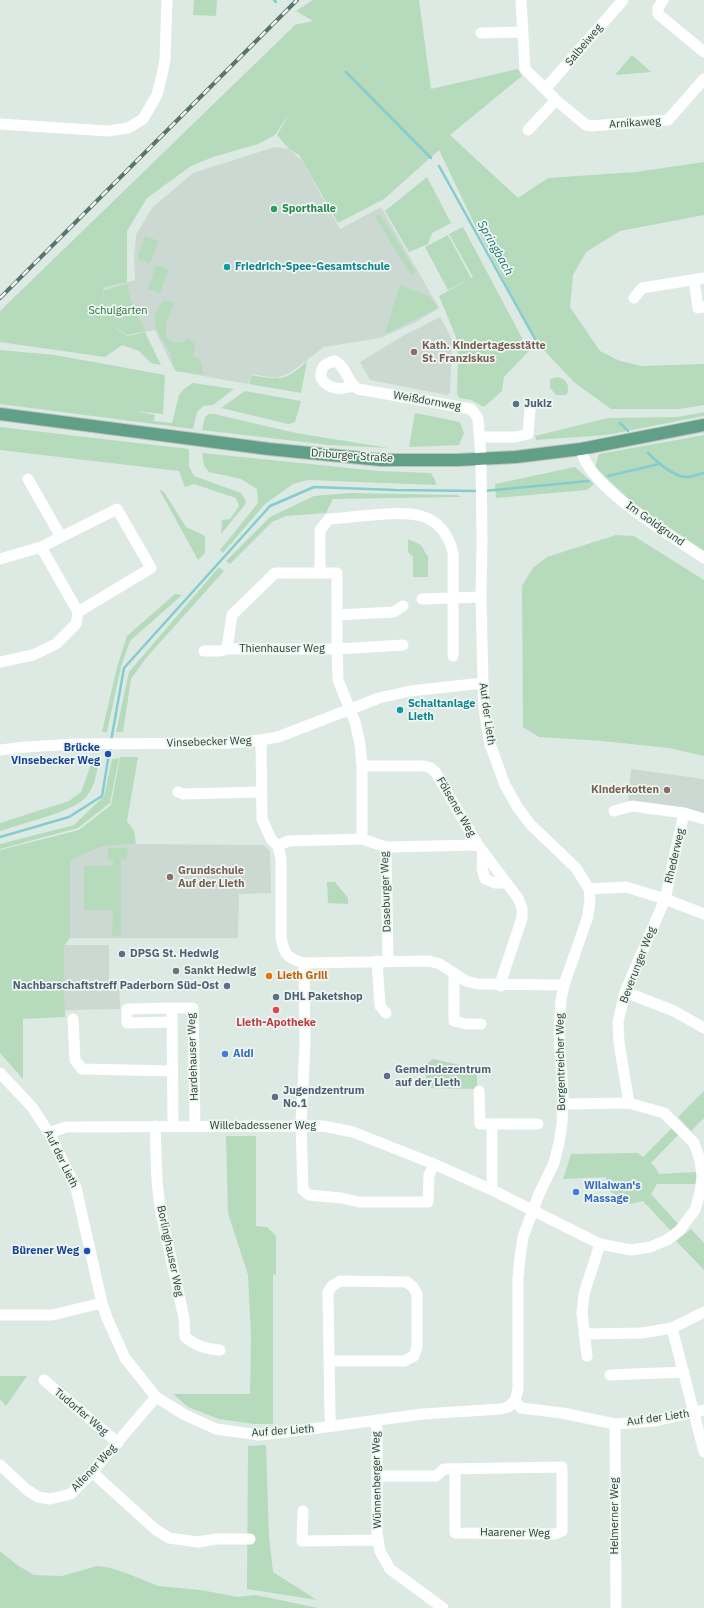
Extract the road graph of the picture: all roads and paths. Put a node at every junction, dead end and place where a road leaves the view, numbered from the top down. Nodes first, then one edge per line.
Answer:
1 (167, 0) edge
2 (521, 0) edge
3 (623, 0) edge
4 (663, 0) edge
5 (522, 32) junction
6 (481, 33) dead end
7 (704, 52) edge
8 (704, 79) edge
9 (545, 89) junction
10 (556, 100) junction
11 (0, 124) edge
12 (528, 130) dead end
13 (699, 279) edge
14 (634, 298) dead end
15 (704, 307) edge
16 (353, 386) dead end
17 (530, 409) dead end
18 (0, 414) edge
19 (704, 425) edge
20 (480, 437) junction
21 (582, 449) junction
22 (481, 459) junction
23 (28, 479) dead end
24 (61, 537) junction
25 (41, 547) junction
26 (704, 558) edge
27 (0, 559) edge
28 (320, 573) junction
29 (481, 597) junction
30 (422, 599) dead end
31 (453, 599) junction
32 (403, 606) dead end
33 (78, 612) junction
34 (337, 615) junction
35 (403, 645) dead end
36 (226, 649) junction
37 (337, 649) junction
38 (204, 651) dead end
39 (453, 656) dead end
40 (0, 662) edge
41 (483, 683) junction
42 (350, 708) junction
43 (261, 740) junction
44 (0, 750) edge
45 (362, 766) junction
46 (178, 792) dead end
47 (261, 792) junction
48 (614, 812) dead end
49 (684, 813) junction
50 (704, 819) edge
51 (362, 839) junction
52 (278, 846) junction
53 (386, 847) junction
54 (480, 849) junction
55 (589, 889) junction
56 (665, 899) junction
57 (704, 914) edge
58 (383, 961) junction
59 (304, 963) junction
60 (456, 975) junction
61 (564, 985) junction
62 (501, 986) junction
63 (625, 992) junction
64 (172, 1008) junction
65 (386, 1013) dead end
66 (73, 1019) dead end
67 (171, 1022) junction
68 (481, 1024) dead end
69 (704, 1028) edge
70 (172, 1071) junction
71 (0, 1073) edge
72 (479, 1091) dead end
73 (563, 1104) junction
74 (629, 1104) junction
75 (492, 1124) junction
76 (538, 1124) dead end
77 (195, 1125) junction
78 (301, 1125) junction
79 (155, 1126) junction
80 (173, 1126) junction
81 (49, 1133) junction
82 (434, 1164) junction
83 (492, 1190) junction
84 (532, 1211) junction
85 (600, 1244) junction
86 (102, 1303) junction
87 (704, 1312) edge
88 (0, 1315) edge
89 (672, 1328) junction
90 (584, 1334) junction
91 (220, 1350) dead end
92 (587, 1356) dead end
93 (330, 1361) junction
94 (684, 1372) junction
95 (610, 1375) dead end
96 (44, 1380) dead end
97 (156, 1397) junction
98 (515, 1401) junction
99 (699, 1411) edge
100 (374, 1421) junction
101 (615, 1424) junction
102 (331, 1426) junction
103 (118, 1443) junction
104 (704, 1452) edge
105 (0, 1465) edge
106 (455, 1469) junction
107 (92, 1472) junction
108 (377, 1476) junction
109 (303, 1511) dead end
110 (250, 1539) dead end
111 (378, 1540) junction
112 (443, 1608) edge
113 (616, 1608) edge

1 - 11 street
2 - 5 street, Arnikaweg
3 - 9 street, Salbeiweg
4 - 7 street
5 - 6 street
5 - 9 street, Arnikaweg
8 - 10 street, Arnikaweg
9 - 10 street, Arnikaweg
10 - 12 street
13 - 14 street
13 - 15 street
16 - 20 street, Weißdornweg
17 - 20 street
18 - 22 main road, Driburger Straße
19 - 21 main road, Driburger Straße
20 - 22 street, Weißdornweg
21 - 22 main road, Driburger Straße
21 - 26 street, Im Goldgrund
22 - 29 street, Auf der Lieth
23 - 24 street
24 - 25 street
24 - 33 street
25 - 27 street
25 - 33 street
28 - 31 street
28 - 34 street, Thienhauser Weg
28 - 36 street, Thienhauser Weg
29 - 31 street
29 - 41 street, Auf der Lieth
30 - 31 street
31 - 39 street
32 - 34 street
33 - 40 street
34 - 37 street
35 - 37 street, Thienhauser Weg
36 - 37 street, Thienhauser Weg
36 - 38 street, Thienhauser Weg
37 - 42 street
41 - 42 street, Vinsebecker Weg
41 - 55 street, Auf der Lieth
42 - 43 street, Vinsebecker Weg
42 - 45 street
43 - 44 street, Vinsebecker Weg
43 - 47 street
45 - 51 street
45 - 54 street, Fölsener Weg
46 - 47 street
47 - 52 street
48 - 49 street, Rhederweg
49 - 50 street, Rhederweg
49 - 56 street, Rhederweg
51 - 52 street, Daseburger Weg
51 - 53 street, Daseburger Weg
52 - 59 street
53 - 54 street, Fölsener Weg
53 - 58 street, Daseburger Weg
54 - 62 street, Fölsener Weg
55 - 56 street
55 - 61 street, Borgentreicher Weg
56 - 57 street
56 - 63 street, Beverunger Weg
58 - 59 street
58 - 60 street
58 - 65 street, Daseburger Weg
59 - 78 street
60 - 62 street
60 - 68 street
61 - 62 street
61 - 73 street, Borgentreicher Weg
63 - 69 street
63 - 74 street, Beverunger Weg
64 - 67 street, Hardehauser Weg
64 - 67 street, Hardehauser Weg
64 - 77 street, Hardehauser Weg
66 - 70 street, Hardehauser Weg
67 - 70 street, Hardehauser Weg
70 - 80 street, Hardehauser Weg
71 - 81 street, Auf der Lieth
72 - 75 street
73 - 74 street
73 - 84 street, Borgentreicher Weg
74 - 85 street
75 - 76 street
75 - 83 street
77 - 78 street, Willebadessener Weg
77 - 80 street, Willebadessener Weg
78 - 82 street, Willebadessener Weg
78 - 82 street
79 - 80 street, Willebadessener Weg
79 - 81 street, Willebadessener Weg
79 - 91 street, Borlinghauser Weg
81 - 86 street, Auf der Lieth
82 - 83 street, Willebadessener Weg
83 - 84 street, Willebadessener Weg
84 - 85 street
84 - 98 street, Borgentreicher Weg
85 - 90 street
86 - 88 street
86 - 97 street, Auf der Lieth
87 - 89 street
89 - 90 street
89 - 94 street
90 - 92 street
93 - 93 street
93 - 102 street
94 - 95 street
94 - 99 street
96 - 103 street, Tudorfer Weg
97 - 102 street, Auf der Lieth
97 - 103 street, Alfener Weg
98 - 100 street, Auf der Lieth
98 - 101 street, Auf der Lieth
99 - 101 street, Auf der Lieth
99 - 104 street
100 - 102 street, Auf der Lieth
100 - 108 street, Wünnenberger Weg
101 - 113 street, Helmerner Weg
103 - 107 street, Alfener Weg
105 - 107 street, Alfener Weg
106 - 106 street, Haarener Weg
106 - 108 street, Haarener Weg
107 - 110 street
108 - 111 street, Wünnenberger Weg
109 - 111 street, Wünnenberger Weg
111 - 112 street, Wünnenberger Weg

